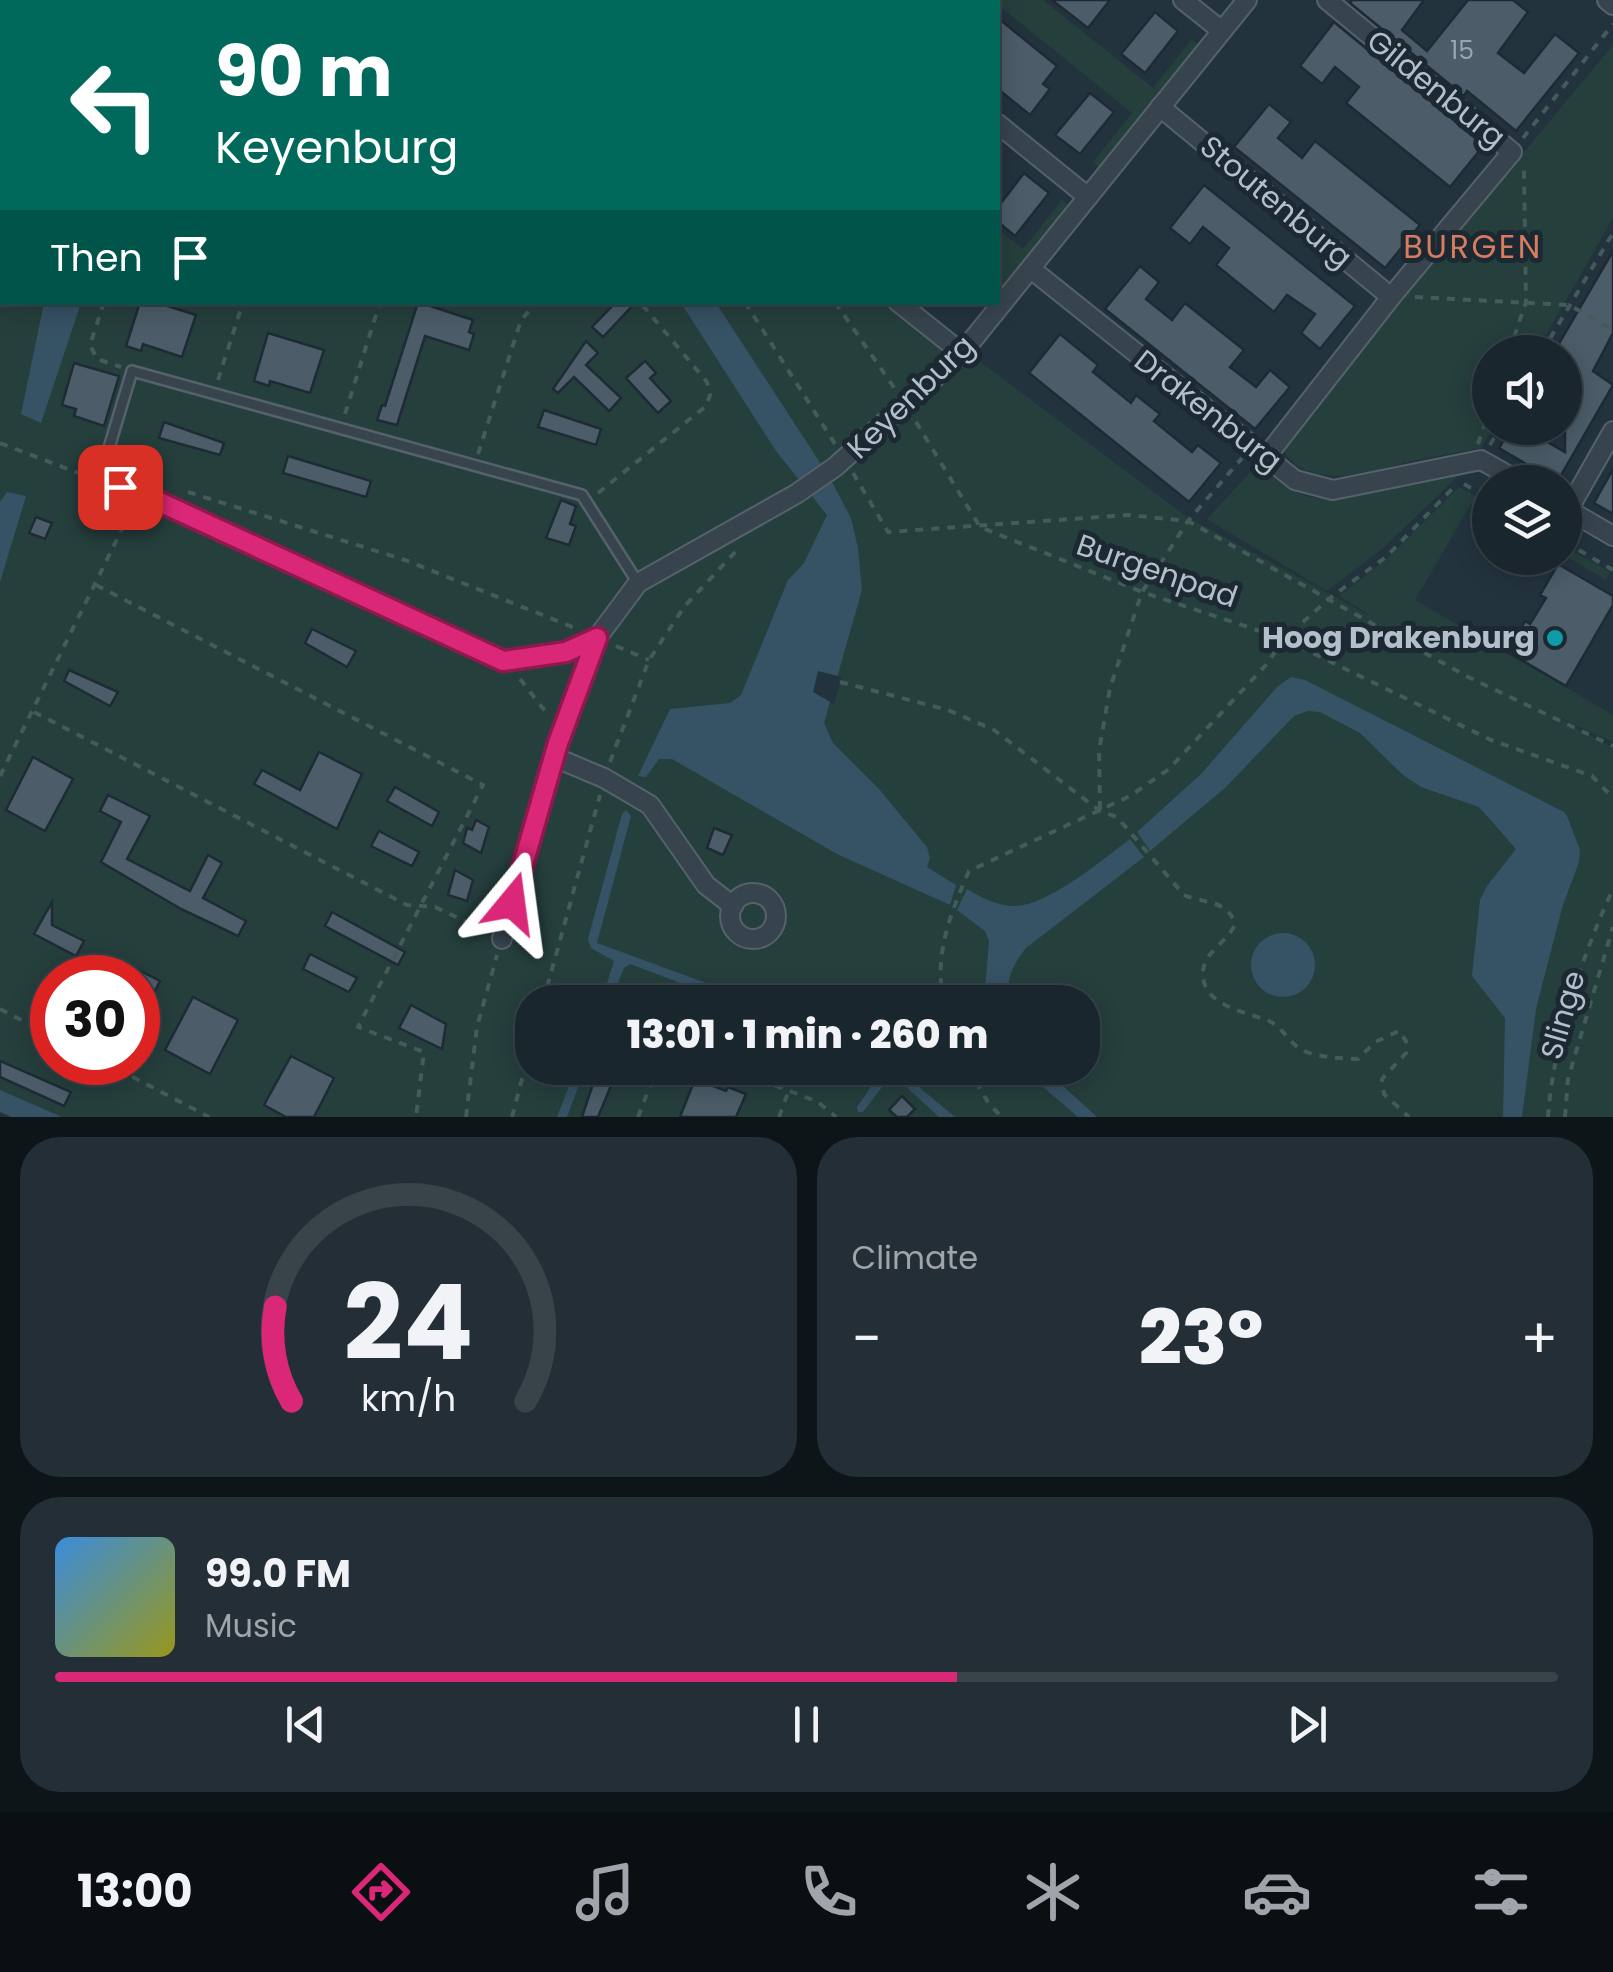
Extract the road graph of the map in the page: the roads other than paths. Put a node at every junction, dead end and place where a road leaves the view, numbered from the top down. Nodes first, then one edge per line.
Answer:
1 (1184, 0) edge
2 (1247, 0) edge
3 (1326, 0) edge
4 (1222, 31) junction
5 (1160, 107) junction
6 (1000, 126) edge
7 (1088, 197) junction
8 (1031, 269) junction
9 (1391, 297) junction
10 (902, 305) edge
11 (962, 353) junction
12 (1613, 431) edge
13 (1259, 452) junction
14 (1490, 465) edge
15 (99, 481) joint
16 (1582, 482) edge
17 (1582, 518) edge
18 (1613, 536) edge
19 (638, 583) junction
20 (597, 638) junction
21 (556, 750) junction
22 (733, 906) dead end
23 (502, 939) road end

1 - 4 street
2 - 4 street, Keyenburg
3 - 9 street, Gildenburg
4 - 5 street, Keyenburg
5 - 7 street, Keyenburg
5 - 9 street, Stoutenburg
6 - 7 street
7 - 8 street, Keyenburg
8 - 11 street, Keyenburg
8 - 13 street, Drakenburg
9 - 13 street
10 - 11 street
11 - 19 street, Keyenburg
12 - 16 street
13 - 14 street, Drakenburg
15 - 19 lane
15 - 20 street
17 - 18 street
19 - 20 street, Keyenburg
20 - 21 street, Keyenburg
21 - 22 street
21 - 23 street, Keyenburg

